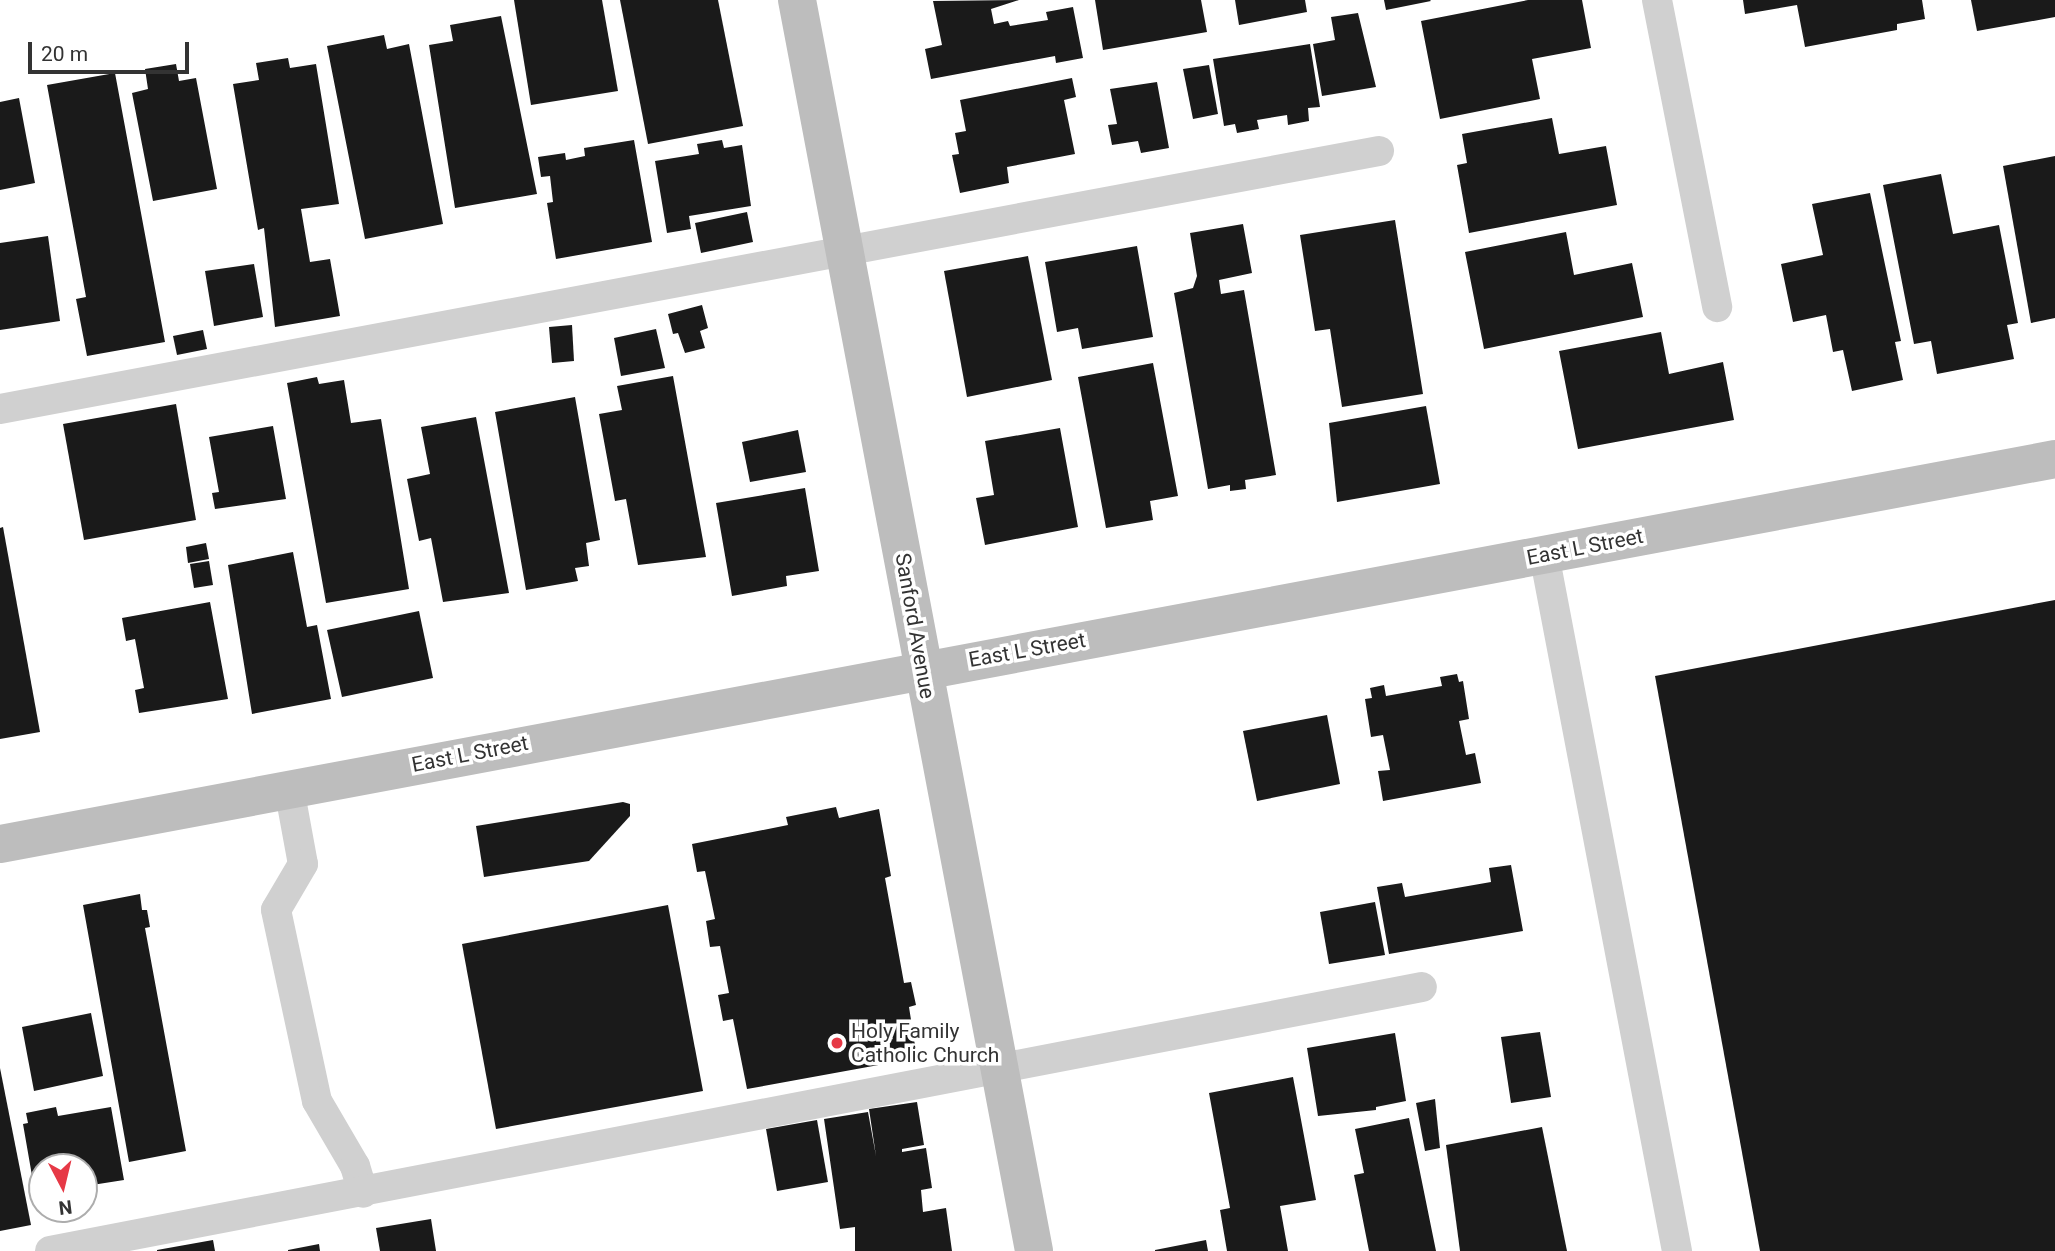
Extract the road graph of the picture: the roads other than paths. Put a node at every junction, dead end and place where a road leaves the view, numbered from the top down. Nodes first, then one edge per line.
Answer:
1 (797, 0) edge
2 (1657, 0) edge
3 (1379, 150) dead end
4 (846, 249) junction
5 (1717, 307) dead end
6 (0, 409) edge
7 (2055, 459) edge
8 (1544, 554) junction
9 (922, 669) junction
10 (289, 788) junction
11 (0, 844) edge
12 (1422, 987) dead end
13 (999, 1068) junction
14 (363, 1193) junction
15 (50, 1251) edge
16 (1034, 1251) edge
17 (1677, 1251) edge

1 - 4 street, Sanford Avenue
2 - 5 lane
3 - 4 lane
4 - 6 lane
4 - 9 street, Sanford Avenue
7 - 8 street, East L Street
8 - 9 street, East L Street
8 - 17 lane
9 - 10 street, East L Street
9 - 13 street, Sanford Avenue
10 - 11 street, East L Street
10 - 14 lane
12 - 13 lane
13 - 14 lane
13 - 16 street, Sanford Avenue
14 - 15 lane

